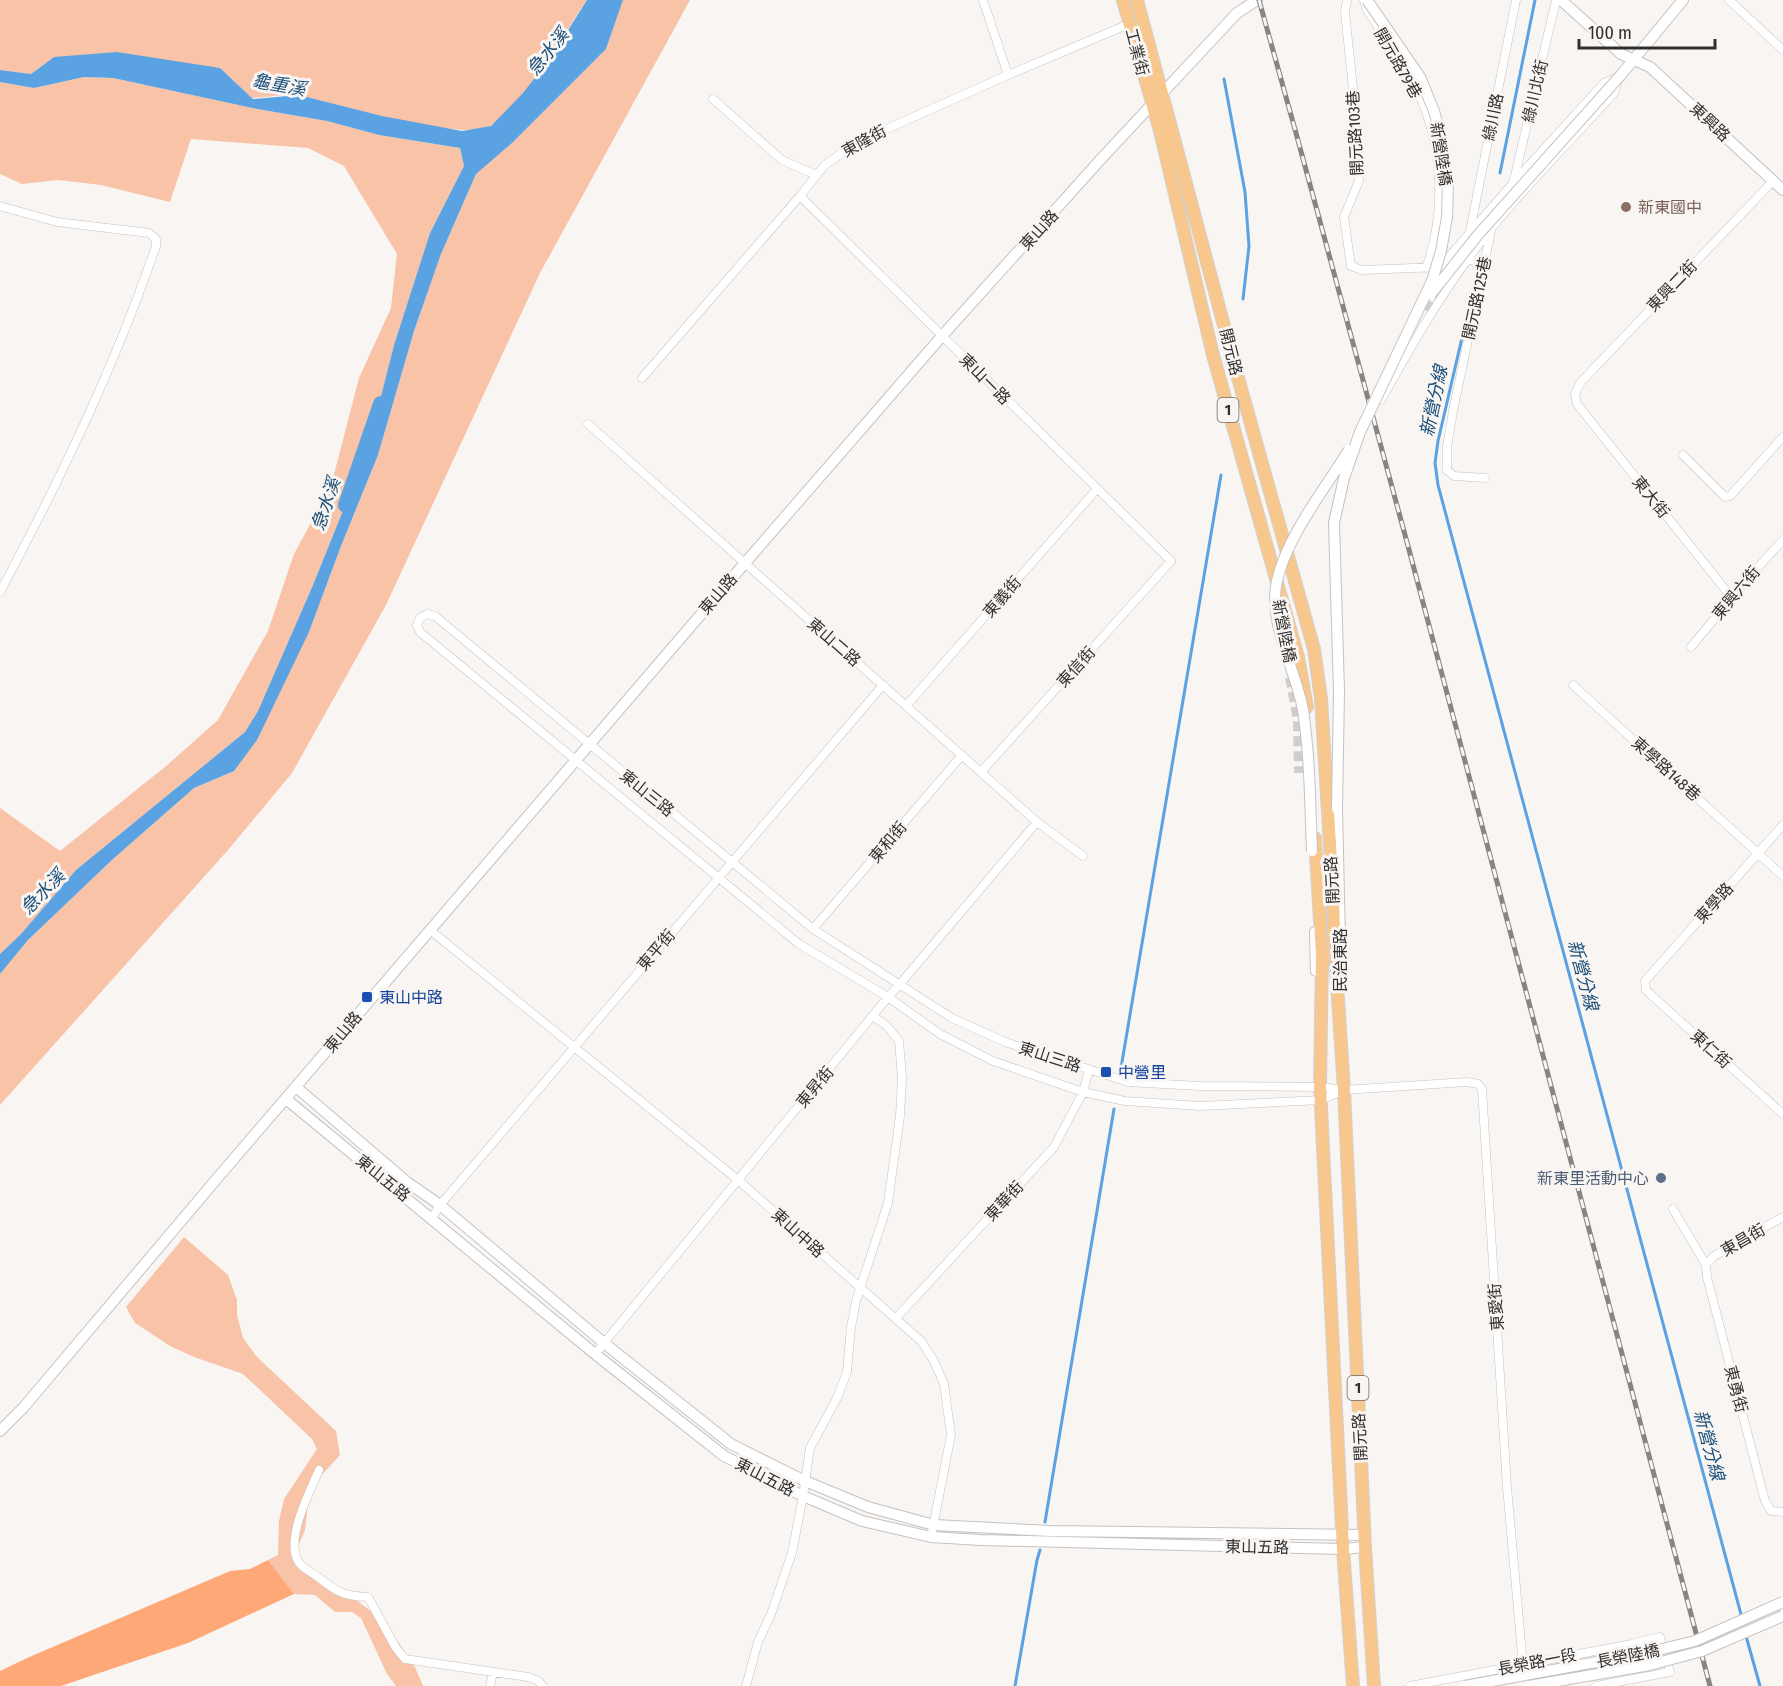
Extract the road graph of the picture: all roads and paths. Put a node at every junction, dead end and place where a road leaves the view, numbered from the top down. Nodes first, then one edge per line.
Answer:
1 (983, 0) edge
2 (1123, 0) edge
3 (1137, 0) edge
4 (1257, 0) edge
5 (1347, 0) edge
6 (1365, 0) edge
7 (1516, 0) edge
8 (1556, 0) edge
9 (1561, 0) edge
10 (1683, 0) edge
11 (1729, 0) edge
12 (1130, 24) junction
13 (1783, 50) edge
14 (1634, 59) junction
15 (1008, 75) junction
16 (1620, 76) junction
17 (1162, 93) junction
18 (713, 99) dead end
19 (1152, 105) junction
20 (816, 175) junction
21 (1773, 181) junction
22 (1514, 182) junction
23 (1783, 190) edge
24 (800, 196) junction
25 (0, 206) edge
26 (1491, 229) junction
27 (1469, 234) junction
28 (1468, 259) junction
29 (1486, 262) junction
30 (1440, 267) junction
31 (1426, 268) junction
32 (1413, 322) junction
33 (942, 336) junction
34 (642, 378) dead end
35 (1575, 394) joint
36 (1380, 400) dead end
37 (588, 424) dead end
38 (1360, 432) junction
39 (1783, 437) edge
40 (1683, 455) dead end
41 (1485, 478) dead end
42 (1097, 489) junction
43 (1783, 540) edge
44 (1171, 561) joint
45 (745, 563) junction
46 (0, 592) edge
47 (1732, 598) junction
48 (1336, 645) dead end
49 (1691, 647) dead end
50 (1344, 665) dead end
51 (883, 685) junction
52 (1573, 685) dead end
53 (906, 706) junction
54 (588, 745) junction
55 (962, 754) junction
56 (575, 760) junction
57 (981, 772) junction
58 (1337, 809) joint
59 (1037, 822) junction
60 (1783, 825) edge
61 (1312, 851) joint
62 (1758, 854) junction
63 (1083, 856) dead end
64 (732, 862) junction
65 (1783, 876) edge
66 (720, 877) junction
67 (813, 929) junction
68 (430, 930) junction
69 (1646, 981) joint
70 (900, 984) junction
71 (888, 997) junction
72 (873, 1016) junction
73 (1341, 1039) junction
74 (1319, 1043) junction
75 (573, 1047) junction
76 (1089, 1070) junction
77 (296, 1087) junction
78 (1320, 1087) junction
79 (1344, 1090) junction
80 (1083, 1092) junction
81 (286, 1099) junction
82 (1321, 1100) junction
83 (1783, 1114) edge
84 (738, 1180) junction
85 (440, 1205) junction
86 (1673, 1209) dead end
87 (1783, 1217) edge
88 (432, 1218) junction
89 (1706, 1266) junction
90 (861, 1288) junction
91 (896, 1318) junction
92 (604, 1343) junction
93 (595, 1354) junction
94 (0, 1431) edge
95 (319, 1470) dead end
96 (805, 1481) junction
97 (803, 1496) junction
98 (1783, 1512) edge
99 (934, 1525) junction
100 (1343, 1535) junction
101 (931, 1537) junction
102 (1365, 1541) junction
103 (1343, 1549) junction
104 (1783, 1602) edge
105 (1783, 1616) edge
106 (1522, 1665) junction
107 (493, 1672) junction
108 (490, 1686) edge
109 (543, 1686) edge
110 (746, 1686) edge
111 (1353, 1686) edge
112 (1374, 1686) edge
113 (1410, 1686) edge
114 (1465, 1686) edge
115 (1529, 1686) edge
116 (1596, 1686) edge

1 - 15 street
2 - 12 main road, 工業街 / 1
3 - 17 main road, 工業街 / 1
4 - 17 street, 東山路
5 - 31 street, 開元路103巷
6 - 31 street, 開元路79巷
6 - 32 street, 新營陸橋, bridge
7 - 27 street, 綠川路
8 - 22 street, 綠川北街
9 - 14 street, 東興路
10 - 14 street
11 - 13 street
12 - 15 street, 東隆街
12 - 19 main road, 工業街 / 1
14 - 16 street
14 - 21 street, 東興路
15 - 20 street, 東隆街
16 - 22 street
16 - 26 street
16 - 32 street, 新營陸橋, bridge
17 - 19 street, 東山路
17 - 73 main road, 開元路 / 1
18 - 20 street
19 - 33 street, 東山路
19 - 74 main road, 開元路 / 1
20 - 24 street, 東隆街
21 - 23 street, 東興路
21 - 35 street, 東興二街
22 - 27 street
24 - 33 street, 東山一路
24 - 34 street, 東隆街
25 - 46 street
26 - 28 street
26 - 29 street, 開元路125巷
27 - 30 street
28 - 29 street
28 - 30 street, 開元路103巷
28 - 36 street
29 - 41 street, 開元路125巷
30 - 31 street, 開元路103巷
32 - 38 street, 新營陸橋, bridge
33 - 42 street, 東山一路
33 - 45 street, 東山路
35 - 47 street, 東大街
37 - 45 street, 東山二路
38 - 58 street, 新營陸橋, bridge
38 - 61 street, 新營陸橋, bridge
39 - 40 street
42 - 44 street, 東山一路
42 - 53 street, 東義街
43 - 47 street, 東興六街
44 - 57 street, 東信街
45 - 51 street, 東山二路
45 - 54 street, 東山路
47 - 49 street, 東興六街
48 - 50 street
51 - 53 street, 東山二路
51 - 64 street, 東平街
52 - 62 street, 東學路148巷
53 - 55 street, 東山二路
54 - 56 street, 東山路
54 - 56 street, 東山三路
54 - 64 street, 東山三路
55 - 57 street, 東山二路
55 - 67 street, 東和街
56 - 66 street, 東山三路
56 - 68 street, 東山路
57 - 59 street, 東山二路
58 - 73 street, 民治東路
59 - 63 street, 東山二路
59 - 70 street, 東昇街
60 - 62 street, 東學路
61 - 74 street, 開元路
62 - 65 street, 東學路148巷
62 - 69 street, 東學路
64 - 66 street, 東平街
64 - 67 street, 東山三路
66 - 71 street, 東山三路
66 - 75 street, 東平街
67 - 70 street, 東山三路
68 - 75 street, 東山中路
68 - 77 street, 東山路
69 - 83 street, 東仁街
70 - 71 street, 東昇街
70 - 76 street, 東山三路
71 - 72 street, 東昇街
71 - 80 street, 東山三路
72 - 84 street, 東昇街
72 - 90 street
73 - 79 main road, 開元路 / 1
74 - 78 main road, 開元路 / 1
75 - 84 street, 東山中路
75 - 85 street, 東平街
76 - 78 street, 東山三路
76 - 80 street, 東華街
77 - 81 street, 東山路
77 - 85 street, 東山五路
78 - 79 street, 東山三路
78 - 82 main road, 開元路 / 1
79 - 82 street, 東山三路
79 - 102 main road, 開元路 / 1
79 - 106 street, 東愛街
80 - 82 street, 東山三路
80 - 91 street, 東華街
81 - 88 street, 東山五路
81 - 94 street, 東山路
82 - 100 main road, 開元路 / 1
84 - 90 street, 東山中路
84 - 92 street, 東昇街
85 - 88 street, 東平街
85 - 92 street, 東山五路
86 - 89 street, 東勇街
87 - 89 street, 東昌街
88 - 93 street, 東山五路
89 - 98 street, 東勇街
90 - 91 street, 東山中路
90 - 96 street
91 - 99 street, 東山中路
92 - 93 street, 東昇街
92 - 96 street, 東山五路
93 - 97 street, 東山五路
95 - 107 street
96 - 97 street
96 - 99 street, 東山五路
97 - 101 street, 東山五路
97 - 110 street
99 - 100 street, 東山五路
99 - 101 street, 東山中路
100 - 102 street, 東山五路
100 - 103 main road, 開元路 / 1
101 - 103 street, 東山五路
102 - 103 street, 東山五路
102 - 112 main road, 開元路 / 1
103 - 111 main road, 開元路 / 1
104 - 114 street, 長榮陸橋, bridge
105 - 115 street, 長榮陸橋, bridge
106 - 113 street, 長榮路一段
106 - 116 street, 長榮路一段
107 - 108 street
107 - 109 street

